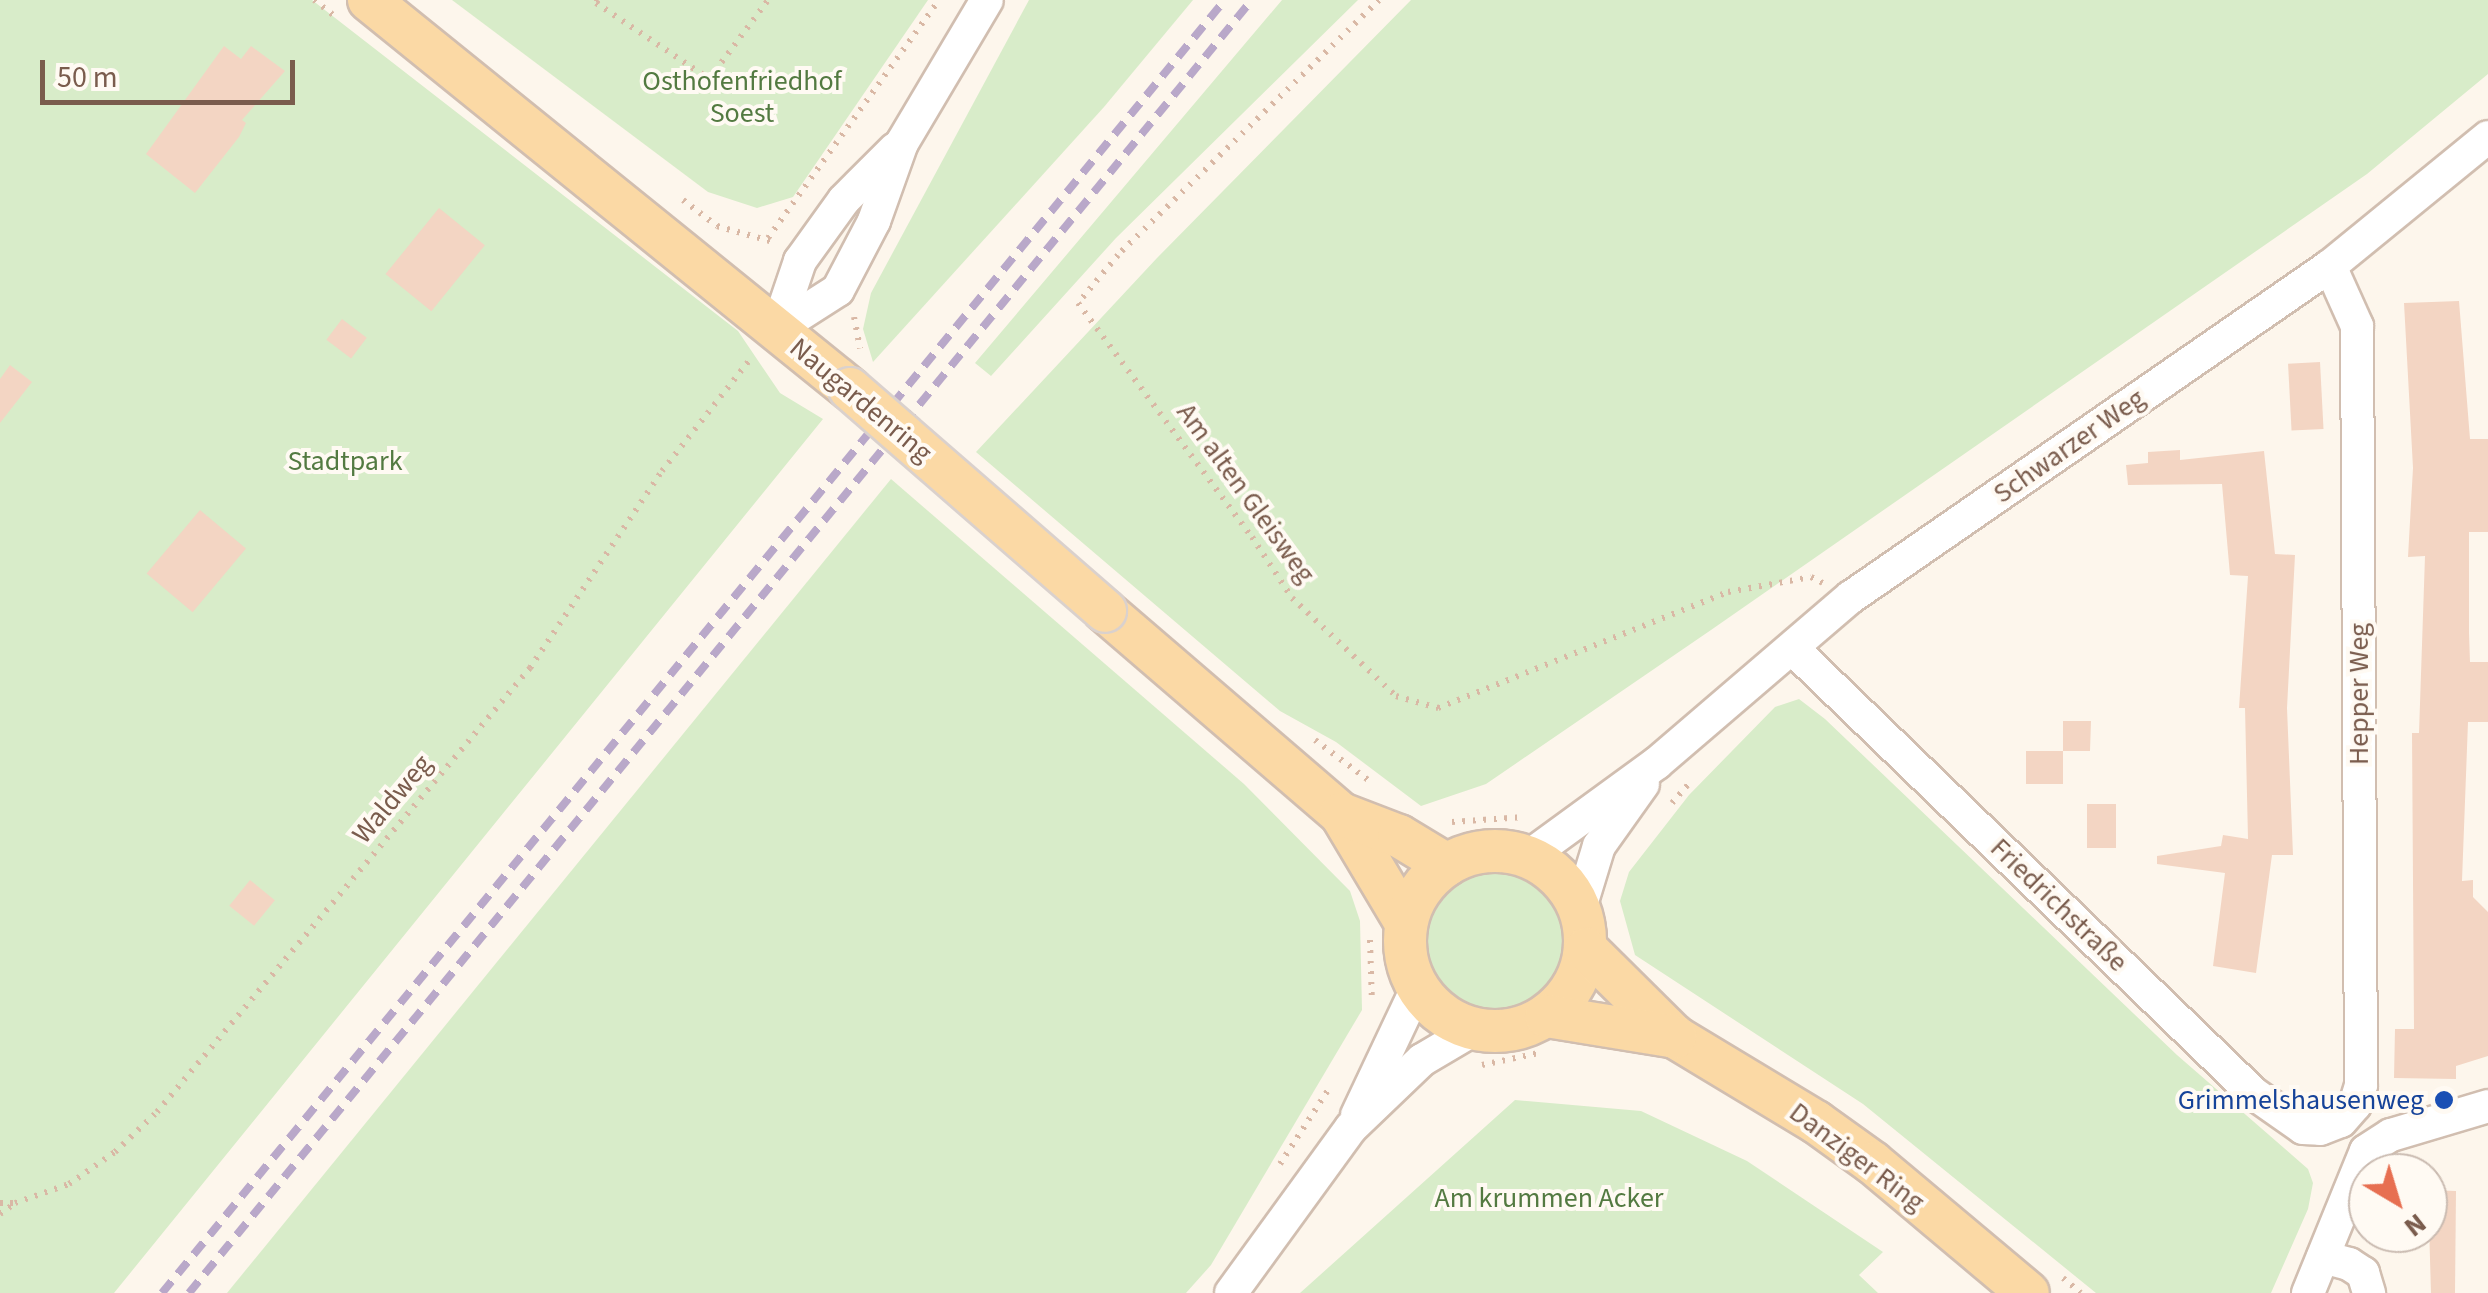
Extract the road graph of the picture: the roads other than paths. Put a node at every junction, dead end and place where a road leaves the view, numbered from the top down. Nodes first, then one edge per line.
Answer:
1 (369, 0) edge
2 (988, 0) edge
3 (2488, 138) edge
4 (902, 143) junction
5 (2330, 266) junction
6 (766, 341) junction
7 (1792, 648) junction
8 (1658, 763) junction
9 (1341, 814) junction
10 (1528, 857) junction
11 (1447, 865) junction
12 (1406, 924) junction
13 (1583, 928) junction
14 (1418, 988) junction
15 (1546, 1016) junction
16 (1473, 1030) junction
17 (1675, 1037) junction
18 (2488, 1106) edge
19 (2341, 1121) joint
20 (1352, 1128) junction
21 (2314, 1282) edge
22 (1231, 1293) edge
23 (2028, 1293) edge
24 (2370, 1293) edge

1 - 6 main road, Naugardenring
2 - 4 street
3 - 5 street, Schwarzer Weg
4 - 6 street
4 - 6 street
5 - 7 street, Schwarzer Weg
5 - 19 street, Hepper Weg
6 - 9 main road, Naugardenring, bridge
7 - 8 street, Schwarzer Weg
7 - 19 street, Friedrichstraße
8 - 10 street, Schwarzer Weg
8 - 13 street, Schwarzer Weg
9 - 11 main road, Naugardenring
9 - 12 main road, Naugardenring
10 - 11 main road
10 - 13 main road
11 - 12 main road
12 - 14 main road
13 - 15 main road
13 - 17 main road, Danziger Ring
14 - 16 main road
14 - 20 street
15 - 16 main road
15 - 17 main road, Danziger Ring
16 - 20 street
17 - 23 main road, Danziger Ring
18 - 21 street
20 - 22 street
21 - 24 street

